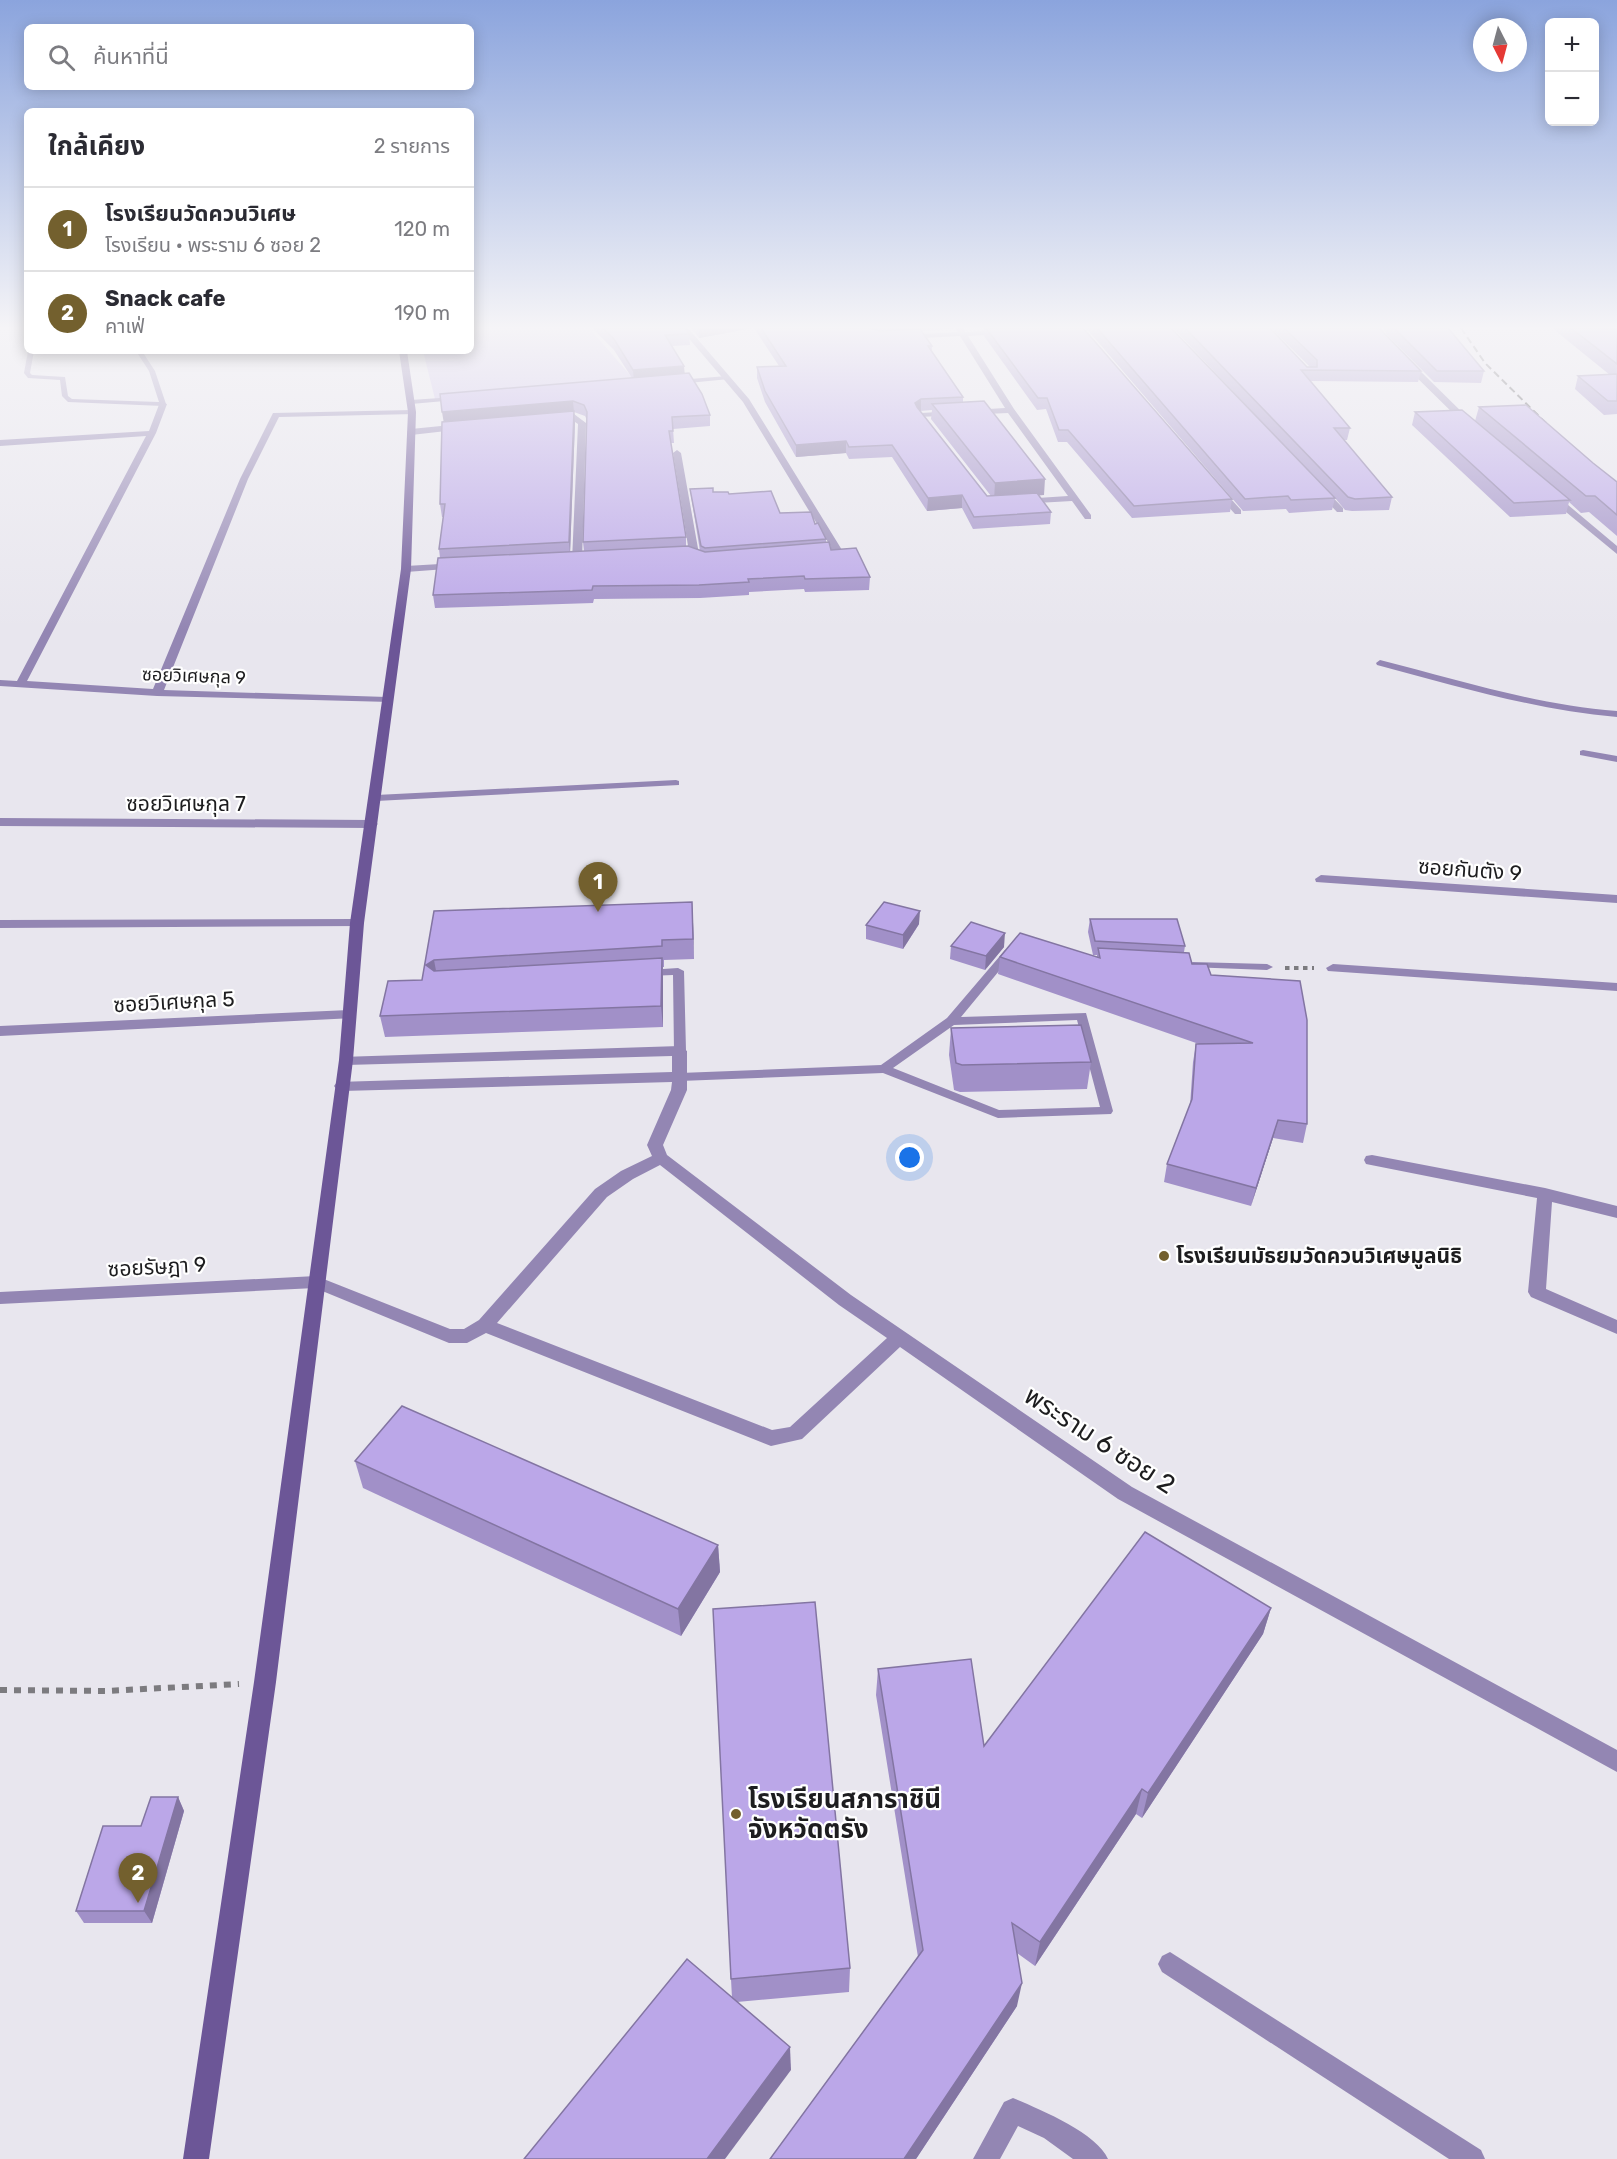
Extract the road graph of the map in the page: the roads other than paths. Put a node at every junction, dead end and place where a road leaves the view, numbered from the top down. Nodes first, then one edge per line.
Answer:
1 (154, 429) edge
2 (269, 429) edge
3 (411, 429) edge
4 (442, 429) edge
5 (582, 429) edge
6 (763, 429) edge
7 (1023, 429) edge
8 (411, 432) junction
9 (152, 434) junction
10 (0, 443) edge
11 (677, 453) dead end
12 (1316, 484) edge
13 (1215, 486) edge
14 (1542, 488) edge
15 (1072, 498) junction
16 (1014, 503) edge
17 (1340, 510) dead end
18 (1238, 512) dead end
19 (1088, 517) dead end
20 (1617, 551) edge
21 (813, 552) edge
22 (694, 554) junction
23 (670, 555) edge
24 (588, 560) edge
25 (705, 560) edge
26 (565, 561) edge
27 (577, 561) junction
28 (463, 566) edge
29 (406, 569) junction
30 (1380, 663) dead end
31 (0, 683) edge
32 (20, 685) junction
33 (157, 693) junction
34 (387, 700) junction
35 (1617, 714) edge
36 (1583, 753) dead end
37 (1617, 759) edge
38 (676, 783) dead end
39 (376, 798) junction
40 (0, 822) edge
41 (372, 824) junction
42 (1321, 879) dead end
43 (1617, 899) edge
44 (357, 923) junction
45 (0, 924) edge
46 (1020, 938) edge
47 (1175, 965) edge
48 (1267, 967) road end
49 (1333, 968) road end
50 (632, 974) edge
51 (1617, 987) edge
52 (349, 1015) junction
53 (951, 1021) junction
54 (0, 1031) edge
55 (680, 1051) junction
56 (346, 1060) junction
57 (884, 1069) junction
58 (680, 1077) junction
59 (342, 1086) junction
60 (661, 1158) junction
61 (1372, 1160) dead end
62 (1545, 1194) junction
63 (1617, 1212) edge
64 (316, 1282) junction
65 (0, 1298) edge
66 (484, 1325) junction
67 (1617, 1327) edge
68 (899, 1337) junction
69 (1617, 1762) edge
70 (1170, 1964) dead end
71 (196, 2159) edge
72 (986, 2159) edge
73 (1095, 2159) edge
74 (1472, 2159) edge

1 - 9 street
2 - 33 street
3 - 8 street
4 - 8 street
5 - 27 street
6 - 21 street
7 - 15 street
8 - 29 street
9 - 10 street
9 - 32 street
11 - 22 street
12 - 17 street
13 - 18 street
14 - 20 street
15 - 16 street
15 - 19 street
22 - 23 street
22 - 25 street
24 - 27 street
26 - 27 street
28 - 29 street
29 - 34 street
30 - 35 lane
31 - 32 street, ซอยวิเศษกุล 9
32 - 33 street, ซอยวิเศษกุล 9
33 - 34 street, ซอยวิเศษกุล 9
34 - 39 street
36 - 37 lane
38 - 39 lane
39 - 41 street
40 - 41 street, ซอยวิเศษกุล 7
41 - 44 street
42 - 43 street, ซอยกันตัง 9
44 - 45 street
44 - 52 street
46 - 53 lane
47 - 48 lane
49 - 51 street
50 - 55 lane
52 - 54 street, ซอยวิเศษกุล 5
52 - 56 street
53 - 57 lane
53 - 57 lane
55 - 56 street
55 - 58 street
56 - 59 street
57 - 58 lane
58 - 59 street
58 - 60 street
59 - 64 street
60 - 66 street
60 - 68 street, พระราม 6 ซอย 2
61 - 62 street
62 - 63 street
62 - 67 street
64 - 65 street, ซอยรัษฎา 9
64 - 66 street
64 - 71 street
66 - 68 street
68 - 69 street, พระราม 6 ซอย 2
70 - 74 street
72 - 73 street

